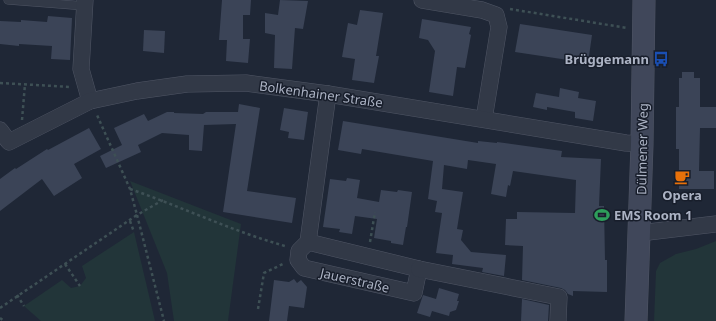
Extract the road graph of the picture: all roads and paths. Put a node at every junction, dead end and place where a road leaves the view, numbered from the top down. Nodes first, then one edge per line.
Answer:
1 (8, 0) edge
2 (422, 0) edge
3 (644, 0) edge
4 (85, 3) edge
5 (496, 15) junction
6 (644, 31) junction
7 (0, 83) edge
8 (25, 84) junction
9 (88, 94) junction
10 (328, 94) junction
11 (484, 119) junction
12 (7, 139) edge
13 (642, 144) junction
14 (130, 189) junction
15 (163, 200) junction
16 (375, 212) dead end
17 (137, 216) junction
18 (130, 221) junction
19 (716, 224) edge
20 (134, 232) dead end
21 (640, 233) junction
22 (302, 251) junction
23 (368, 257) junction
24 (65, 264) junction
25 (420, 269) junction
26 (80, 286) dead end
27 (18, 296) junction
28 (24, 306) dead end
29 (0, 308) edge
30 (258, 309) dead end
31 (0, 318) edge
32 (4, 321) edge
33 (164, 321) edge
34 (558, 321) edge
35 (636, 321) edge

1 - 4 lane
2 - 5 street
3 - 6 street, Dülmener Weg
4 - 9 street
5 - 6 path
5 - 11 street
6 - 13 street, Dülmener Weg
7 - 8 path
8 - 9 path
8 - 12 path
9 - 10 street, Bolkenhainer Straße
9 - 12 street, Bolkenhainer Straße
9 - 14 path
10 - 11 street, Bolkenhainer Straße
10 - 22 street
11 - 13 street, Bolkenhainer Straße
13 - 21 street, Dülmener Weg
14 - 15 path
14 - 17 path
15 - 17 path
15 - 22 path
16 - 23 path
17 - 18 path
17 - 33 path
18 - 20 path
18 - 24 path
19 - 21 street
21 - 35 street, Dülmener Weg
22 - 23 street, Jauerstraße
22 - 25 street, Jauerstraße
22 - 30 path
23 - 25 street, Jauerstraße
24 - 26 path
24 - 27 path
25 - 34 street, Jauerstraße
27 - 28 path
27 - 29 path
31 - 32 path

